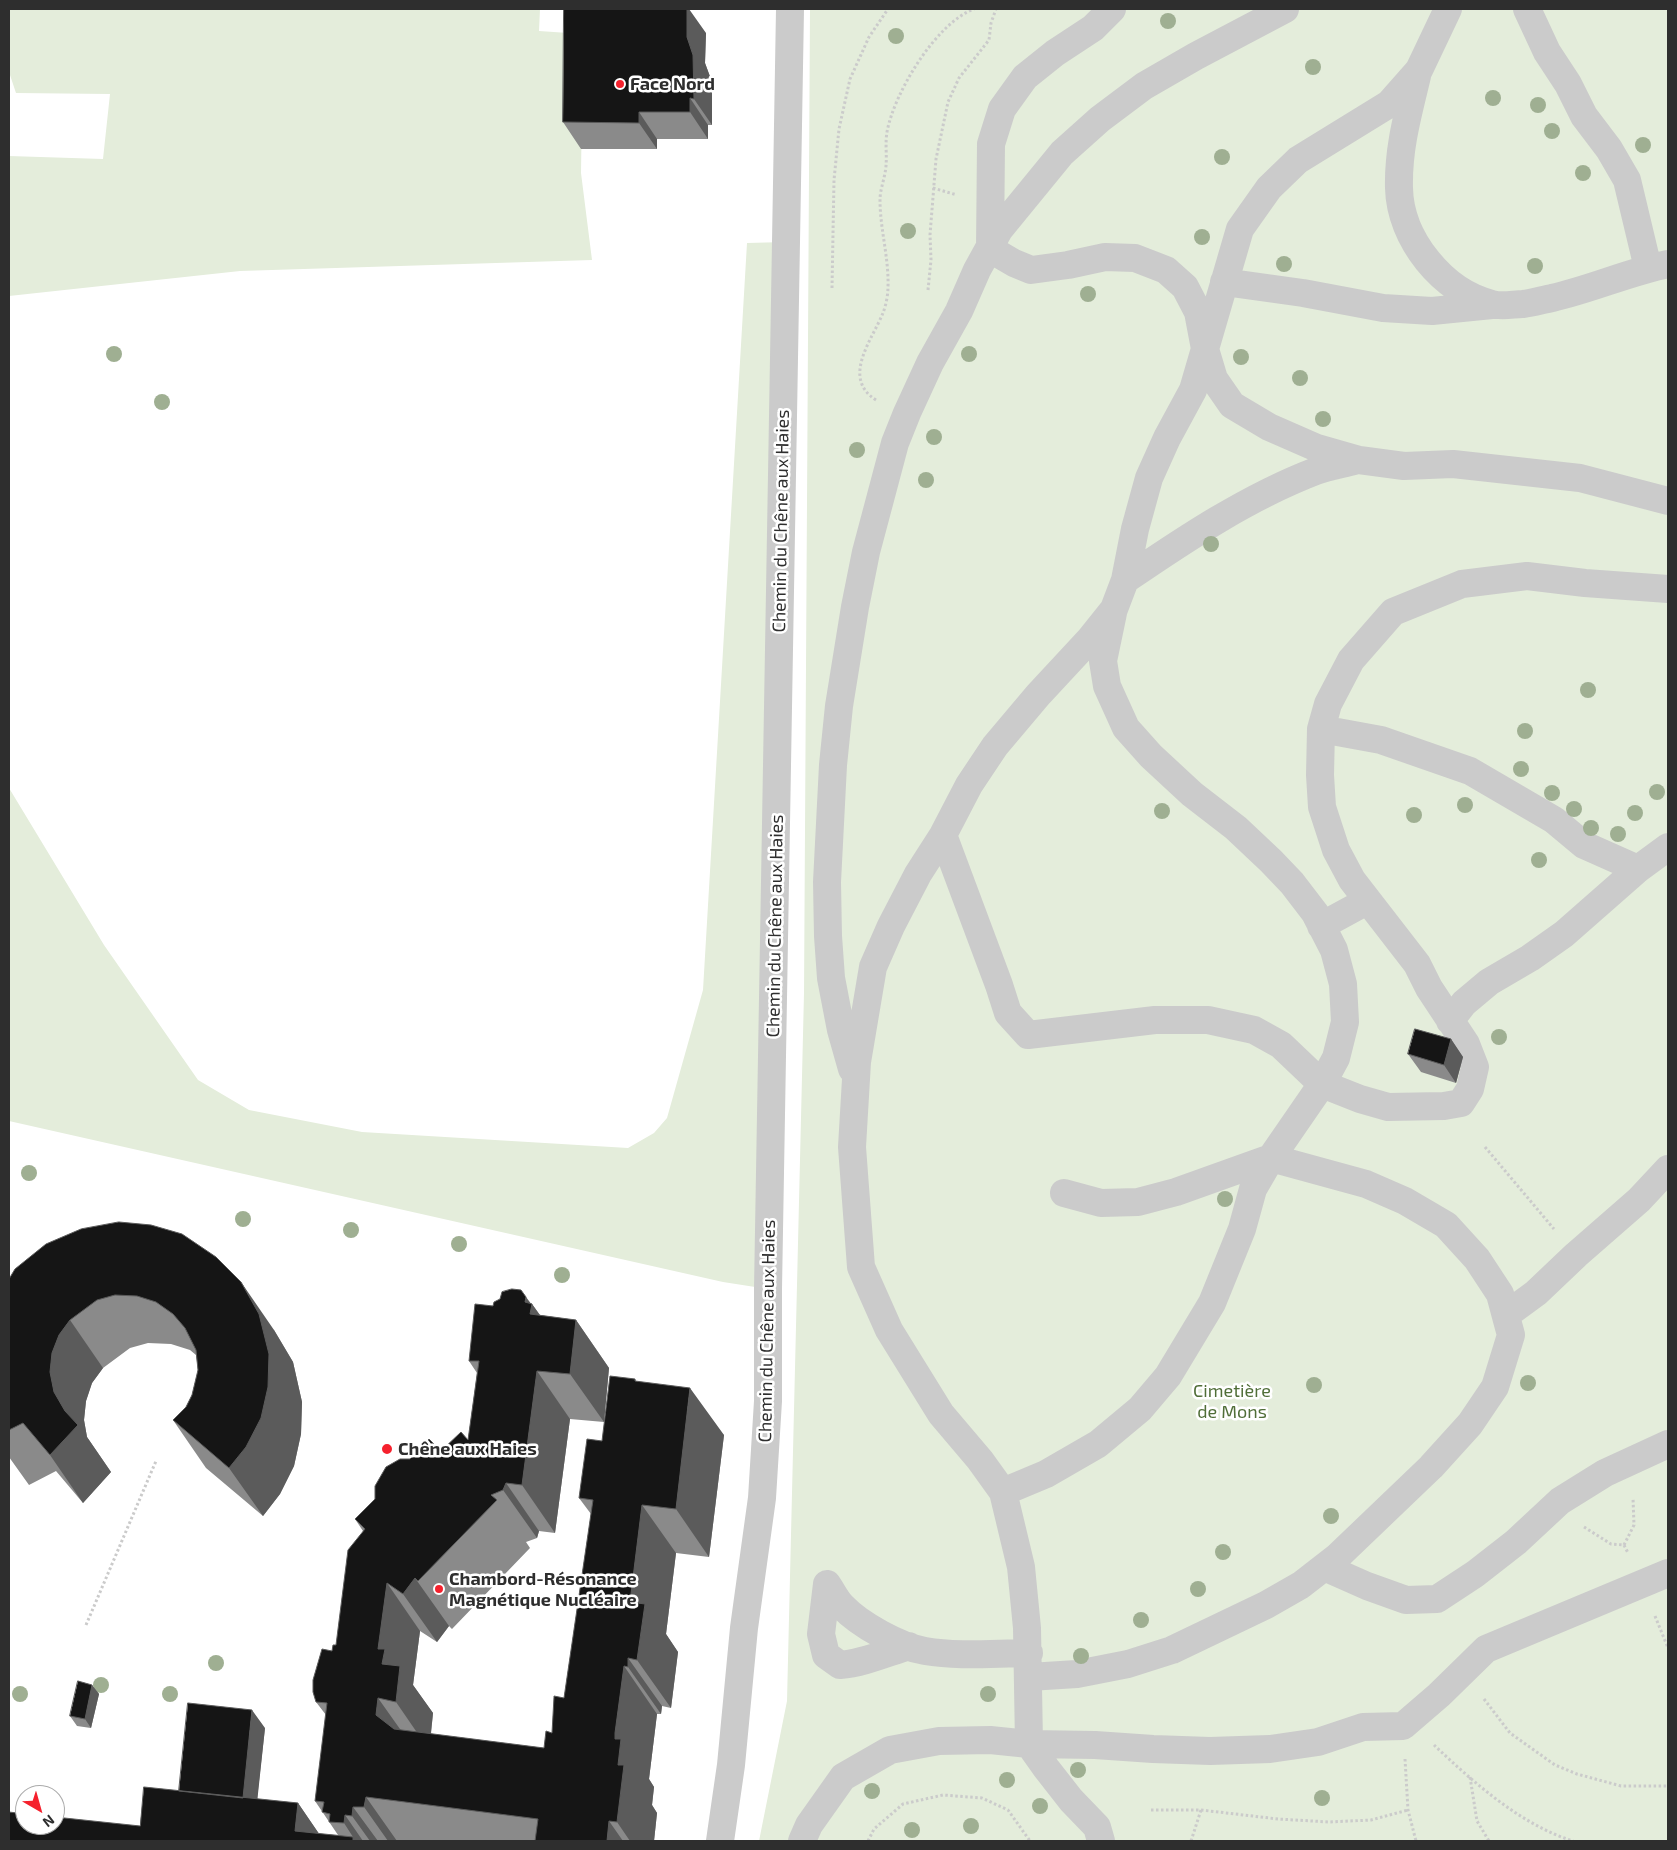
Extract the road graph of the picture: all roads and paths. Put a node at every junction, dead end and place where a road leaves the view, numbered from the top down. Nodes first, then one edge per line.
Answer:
1 (790, 9) edge
2 (888, 9) edge
3 (974, 9) edge
4 (996, 9) edge
5 (1112, 9) edge
6 (1285, 9) edge
7 (1448, 9) edge
8 (1526, 9) edge
9 (1419, 70) junction
10 (990, 249) junction
11 (1658, 266) edge
12 (1224, 282) junction
13 (832, 288) dead end
14 (928, 290) dead end
15 (1493, 305) junction
16 (1205, 348) junction
17 (907, 413) junction
18 (1359, 460) junction
19 (1668, 501) edge
20 (1124, 580) junction
21 (1668, 589) edge
22 (1114, 609) junction
23 (1320, 729) junction
24 (943, 835) junction
25 (1668, 846) edge
26 (1638, 869) junction
27 (1367, 901) junction
28 (1321, 926) junction
29 (1450, 1021) junction
30 (855, 1079) junction
31 (1322, 1084) junction
32 (1485, 1147) dead end
33 (1271, 1158) junction
34 (1668, 1169) edge
35 (1064, 1193) dead end
36 (1576, 1255) junction
37 (1506, 1315) junction
38 (1668, 1444) edge
39 (156, 1461) dead end
40 (1624, 1464) junction
41 (1003, 1492) junction
42 (1624, 1545) dead end
43 (1324, 1567) junction
44 (1668, 1572) edge
45 (86, 1625) dead end
46 (909, 1646) dead end
47 (1029, 1665) junction
48 (1467, 1669) junction
49 (1403, 1726) junction
50 (1029, 1744) junction
51 (1470, 1776) junction
52 (1668, 1786) edge
53 (1151, 1810) dead end
54 (1201, 1810) junction
55 (1408, 1810) junction
56 (1416, 1839) edge
57 (720, 1841) edge
58 (802, 1841) edge
59 (868, 1841) edge
60 (1030, 1841) edge
61 (1101, 1841) edge
62 (1191, 1841) edge
63 (1409, 1841) edge
64 (1489, 1841) edge
65 (1574, 1841) edge

1 - 57 street, Chemin du Chêne aux Haies
2 - 13 path
3 - 17 path
4 - 14 path
5 - 10 street
6 - 10 street
7 - 9 street
8 - 11 street
9 - 12 street
9 - 15 street
10 - 16 street
10 - 17 street
11 - 15 street
12 - 15 street
12 - 16 street
16 - 18 street
16 - 20 street
17 - 30 street
18 - 19 street
18 - 20 street
20 - 22 street
21 - 23 street
22 - 24 street
22 - 28 street
23 - 26 street
23 - 27 street
24 - 30 street
24 - 31 street
25 - 26 street
26 - 29 street
27 - 28 street
27 - 29 street
28 - 31 street
29 - 31 street
30 - 41 street
31 - 33 street
32 - 36 path
33 - 35 street
33 - 37 street
33 - 41 street
34 - 36 street
36 - 37 street
37 - 43 street
38 - 40 street
39 - 45 path
40 - 42 path
40 - 43 street
41 - 47 street
43 - 47 street
44 - 48 street
46 - 47 street
47 - 50 street
48 - 49 street
48 - 52 path
49 - 50 street
49 - 51 path
49 - 55 path
50 - 58 street
50 - 61 street
51 - 64 path
51 - 65 path
53 - 54 path
54 - 55 path
54 - 62 path
55 - 56 path
56 - 63 path
59 - 60 path

